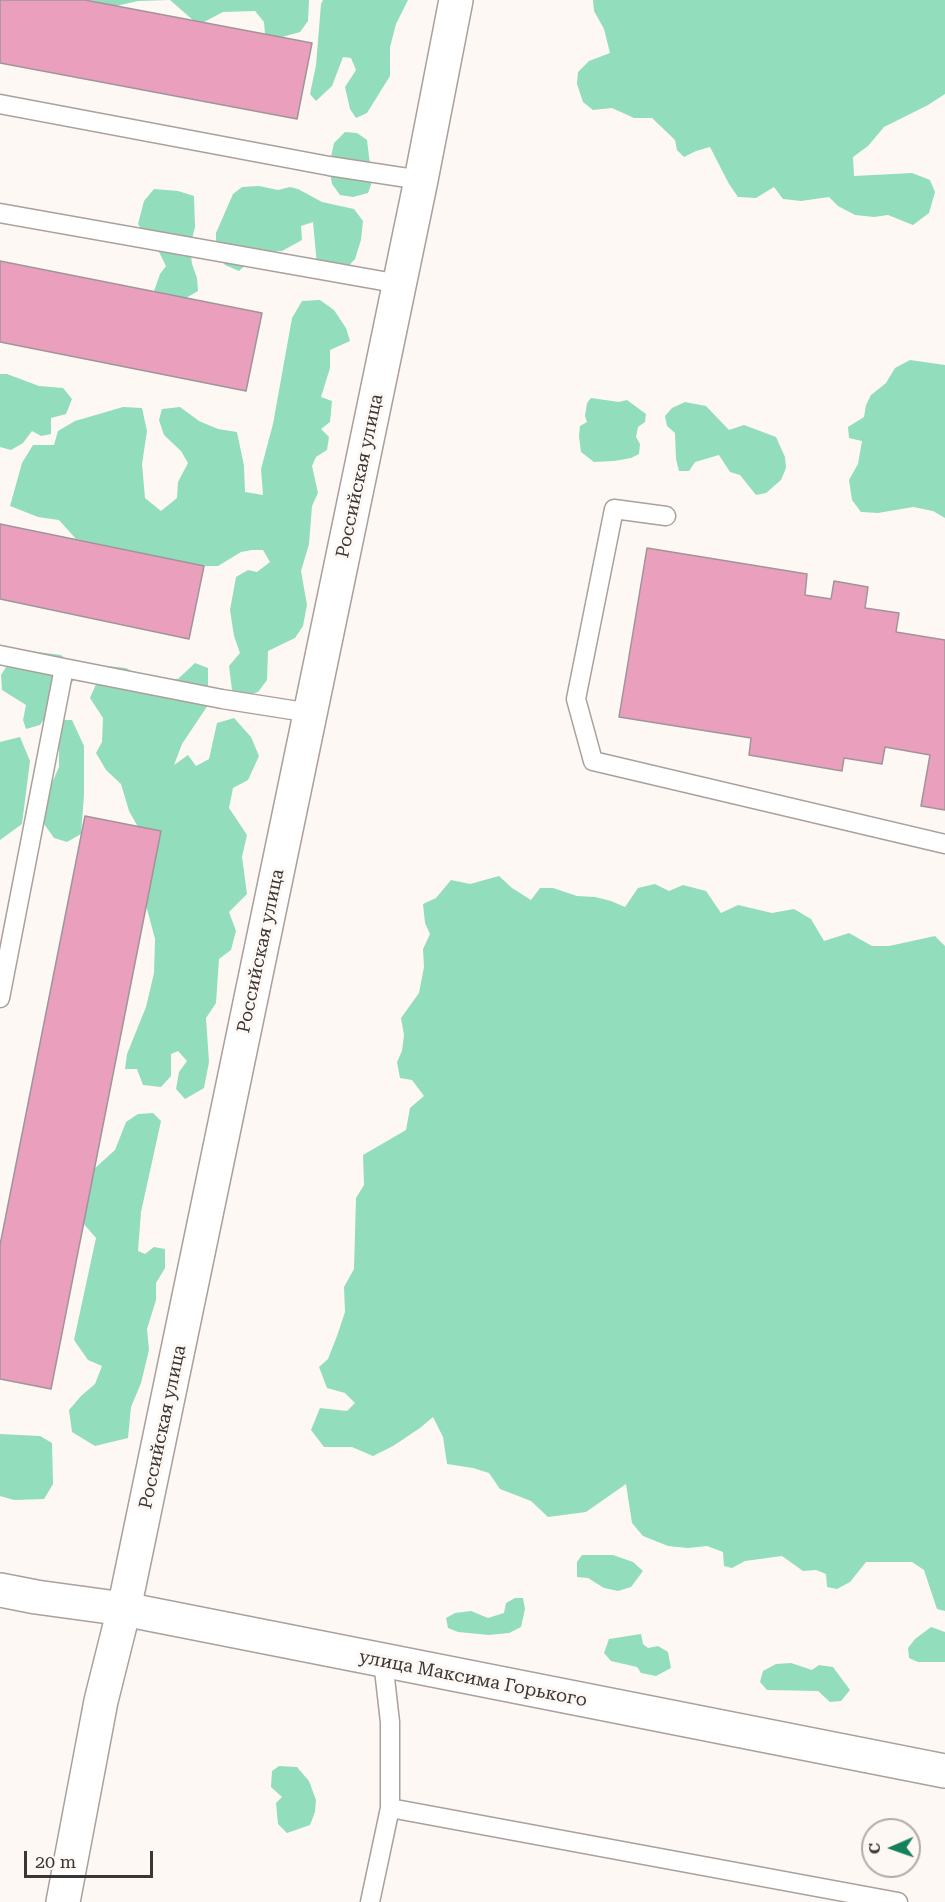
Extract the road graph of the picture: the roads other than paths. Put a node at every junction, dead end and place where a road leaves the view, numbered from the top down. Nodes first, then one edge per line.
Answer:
1 (456, 0) edge
2 (0, 104) edge
3 (421, 180) junction
4 (0, 213) edge
5 (400, 284) junction
6 (666, 516) dead end
7 (0, 655) edge
8 (64, 668) junction
9 (311, 713) junction
10 (945, 844) edge
11 (0, 998) edge
12 (0, 1590) edge
13 (124, 1609) junction
14 (383, 1661) junction
15 (945, 1771) edge
16 (390, 1808) junction
17 (63, 1902) edge
18 (370, 1902) edge
19 (898, 1902) edge

1 - 3 main road, Российская улица
2 - 3 lane
3 - 5 main road, Российская улица
4 - 5 lane
5 - 9 main road, Российская улица
6 - 10 lane
7 - 8 lane
8 - 9 lane
8 - 11 lane
9 - 13 main road, Российская улица
12 - 13 main road, улица Максима Горького
13 - 14 main road, улица Максима Горького
13 - 17 main road, Российская улица
14 - 15 main road, улица Максима Горького
14 - 16 lane
16 - 18 lane
16 - 19 lane

